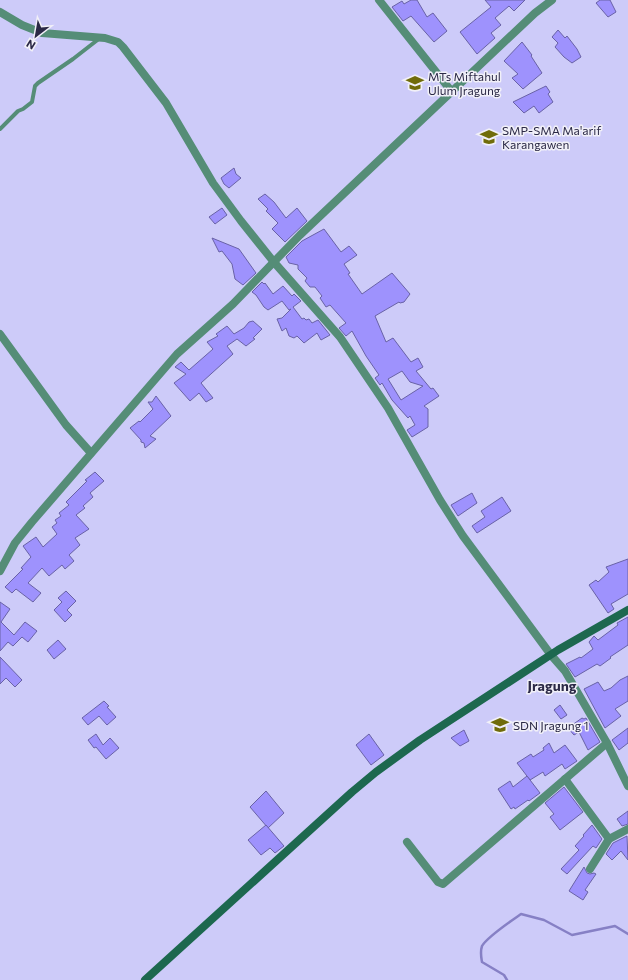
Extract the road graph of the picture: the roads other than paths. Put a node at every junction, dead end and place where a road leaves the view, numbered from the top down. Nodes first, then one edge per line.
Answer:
1 (379, 0) edge
2 (552, 0) edge
3 (0, 12) edge
4 (100, 38) junction
5 (452, 92) junction
6 (0, 130) edge
7 (273, 261) junction
8 (0, 334) edge
9 (91, 453) junction
10 (0, 571) edge
11 (628, 610) edge
12 (551, 655) junction
13 (607, 742) junction
14 (626, 776) edge
15 (565, 779) junction
16 (628, 786) edge
17 (628, 829) edge
18 (609, 839) junction
19 (407, 842) dead end
20 (590, 869) dead end
21 (145, 980) edge

1 - 5 street
2 - 5 street
3 - 4 street
4 - 6 lane
4 - 7 street
5 - 7 street
7 - 9 street
7 - 12 street
8 - 9 street
9 - 10 street
11 - 12 main road
12 - 13 street
12 - 21 main road
13 - 14 street
13 - 15 street
14 - 16 street
15 - 18 street
15 - 19 street
17 - 18 street
18 - 20 street

